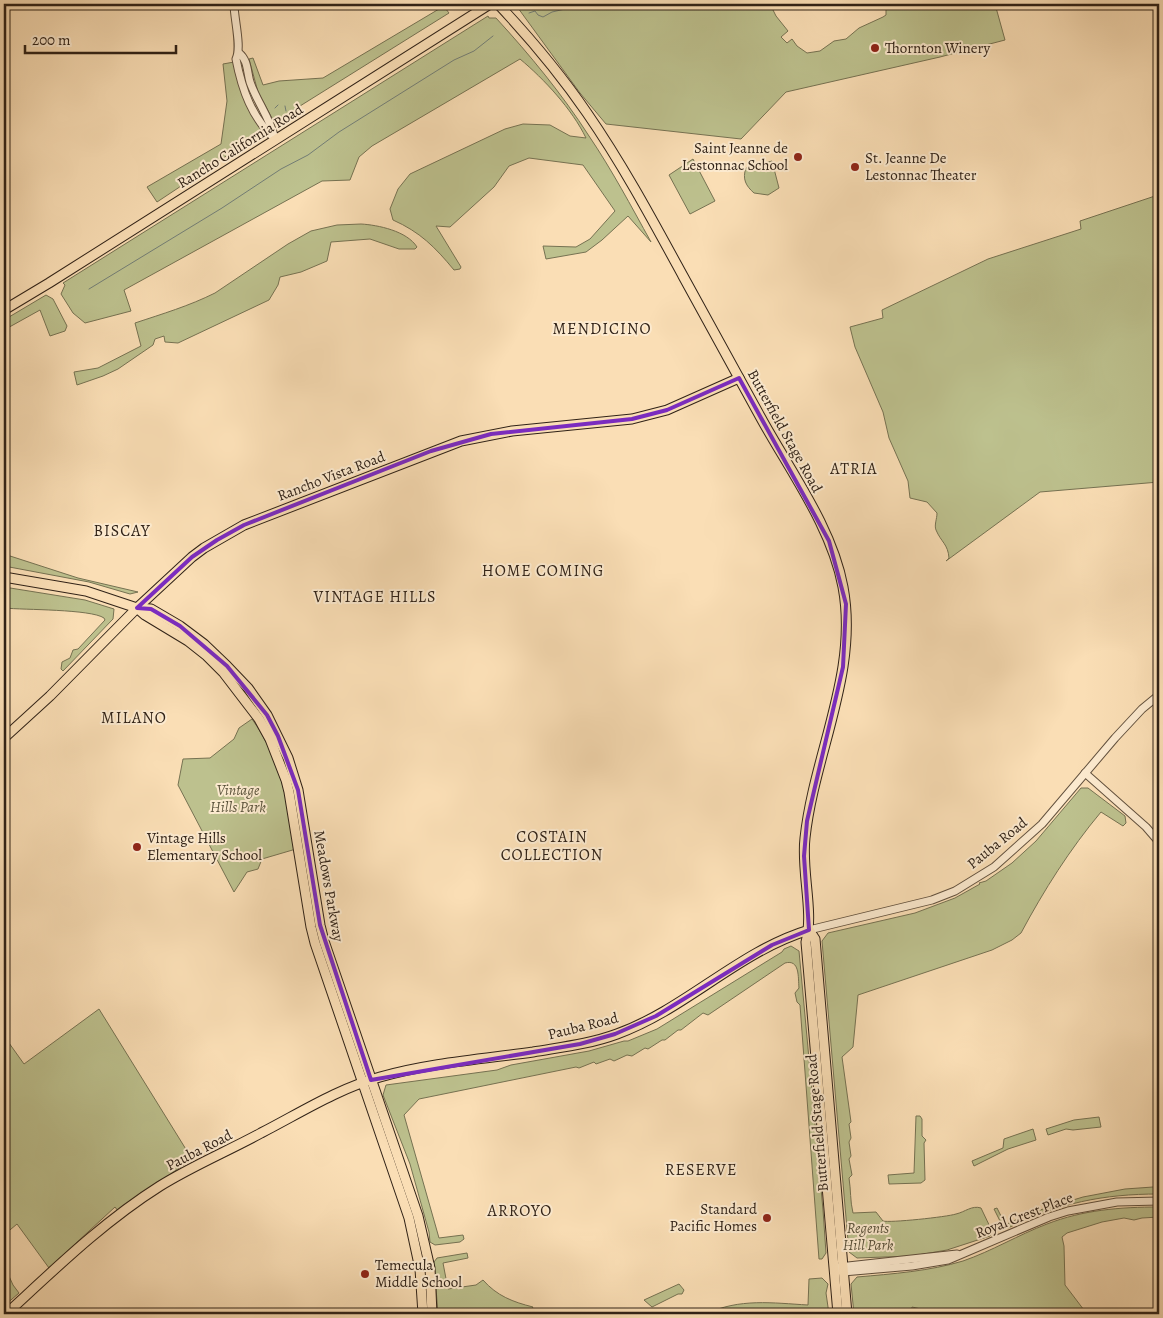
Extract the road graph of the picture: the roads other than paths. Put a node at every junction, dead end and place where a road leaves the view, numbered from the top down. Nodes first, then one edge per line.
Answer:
1 (234, 4) edge
2 (490, 4) edge
3 (498, 4) edge
4 (275, 139) junction
5 (4, 310) edge
6 (739, 378) junction
7 (4, 577) edge
8 (137, 608) junction
9 (1159, 695) edge
10 (4, 738) edge
11 (1085, 773) junction
12 (1159, 842) edge
13 (809, 930) junction
14 (366, 1081) junction
15 (1159, 1201) edge
16 (840, 1269) junction
17 (6, 1314) edge
18 (423, 1314) edge
19 (432, 1314) edge
20 (838, 1314) edge
21 (847, 1314) edge

1 - 4 street
2 - 4 main road, Rancho California Road
3 - 6 main road, Butterfield Stage Road
4 - 5 main road, Rancho California Road
6 - 8 main road, Rancho Vista Road
6 - 13 main road, Butterfield Stage Road
7 - 8 main road, Meadows Parkway
8 - 10 main road, Rancho Vista Road
8 - 14 main road, Meadows Parkway
9 - 11 street, Pauba Road
11 - 12 street
11 - 13 street, Pauba Road
13 - 14 main road, Pauba Road
13 - 16 main road, Butterfield Stage Road
14 - 17 main road, Pauba Road
14 - 18 main road, Meadows Parkway
14 - 19 main road, Meadows Parkway
15 - 16 street, Royal Crest Place
16 - 20 main road, Butterfield Stage Road
16 - 21 main road, Butterfield Stage Road

